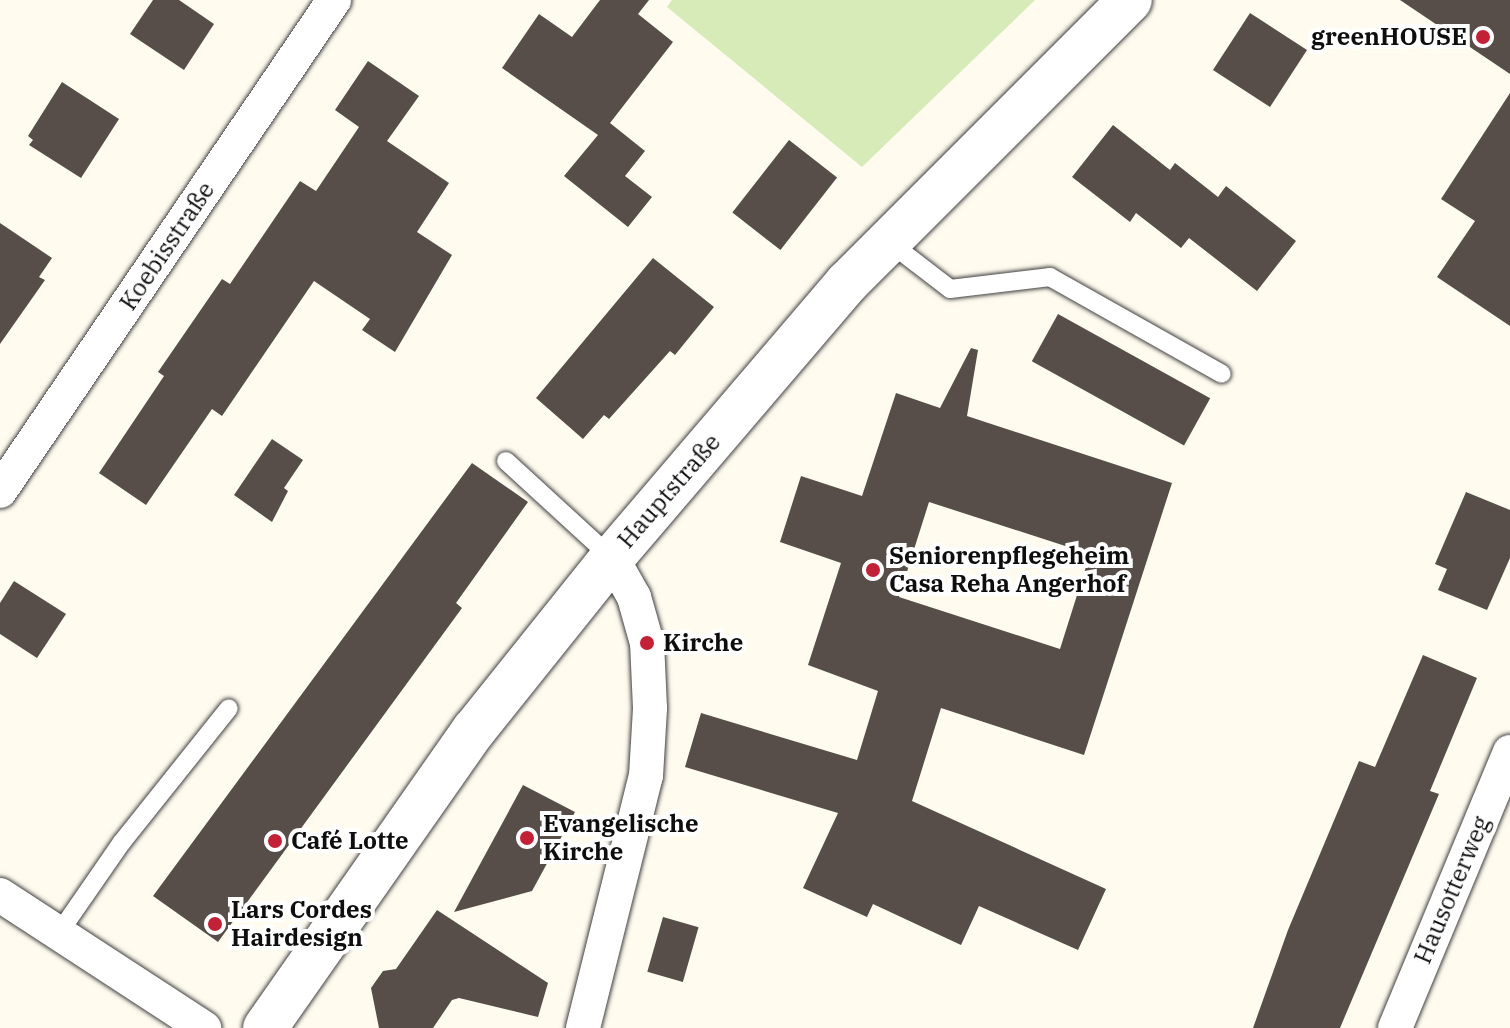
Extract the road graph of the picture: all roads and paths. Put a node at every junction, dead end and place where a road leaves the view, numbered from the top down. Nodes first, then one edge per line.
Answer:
1 (334, 0) edge
2 (1130, 0) edge
3 (886, 241) junction
4 (1222, 374) dead end
5 (506, 461) dead end
6 (0, 491) edge
7 (612, 558) junction
8 (229, 708) dead end
9 (1510, 752) edge
10 (0, 895) edge
11 (59, 933) junction
12 (204, 1028) edge
13 (265, 1028) edge
14 (583, 1028) edge
15 (1395, 1028) edge

1 - 6 street, Koebisstraße
2 - 3 street, Hauptstraße
3 - 4 lane
3 - 7 street, Hauptstraße
5 - 7 lane
7 - 13 street, Hauptstraße
7 - 14 street
8 - 11 lane
9 - 15 street, Hausotterweg
10 - 11 street
11 - 12 street

